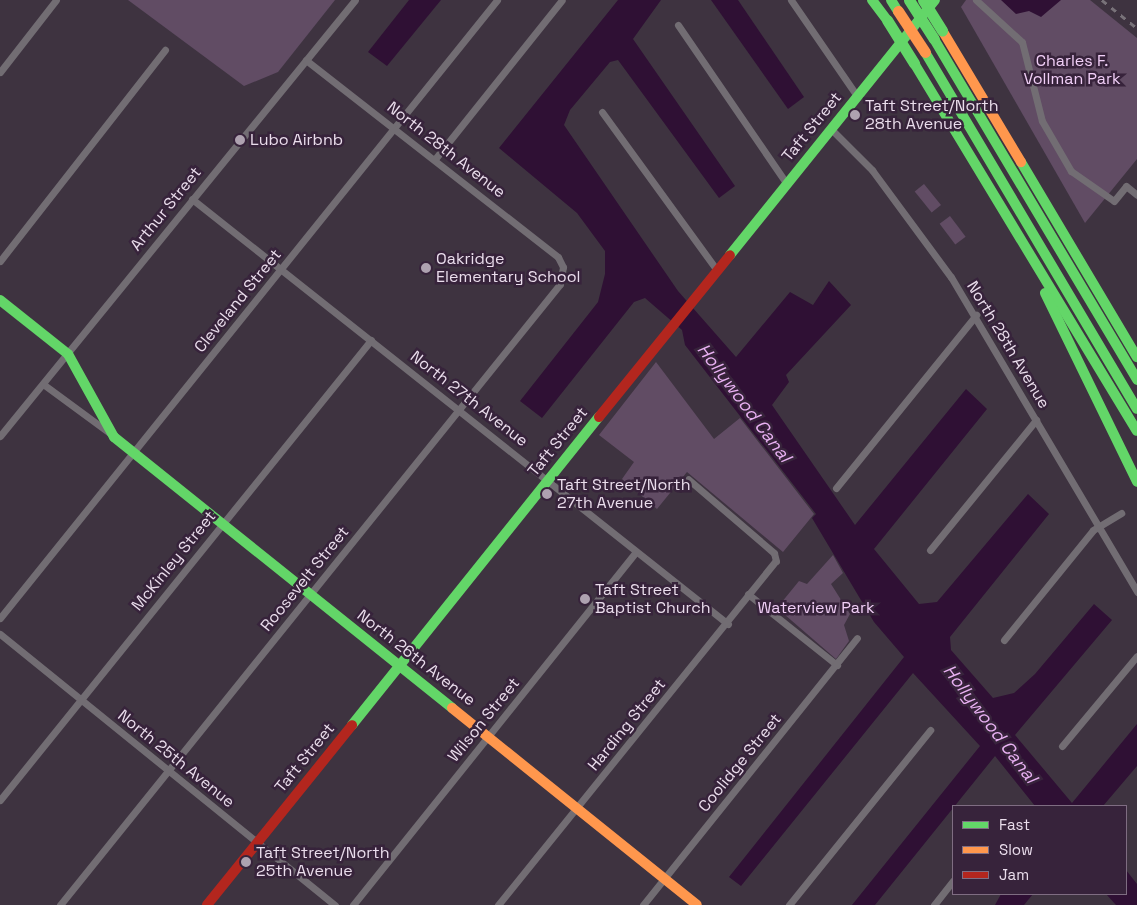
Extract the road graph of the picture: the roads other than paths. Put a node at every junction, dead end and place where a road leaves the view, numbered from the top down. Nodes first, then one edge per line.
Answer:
1 (56, 0) edge
2 (355, 0) edge
3 (497, 0) edge
4 (562, 0) edge
5 (791, 0) edge
6 (872, 0) edge
7 (891, 0) edge
8 (909, 0) edge
9 (923, 0) edge
10 (935, 0) edge
11 (976, 0) edge
12 (678, 25) dead end
13 (938, 35) junction
14 (164, 50) dead end
15 (306, 60) junction
16 (0, 72) edge
17 (857, 96) junction
18 (602, 112) dead end
19 (395, 126) junction
20 (832, 130) junction
21 (435, 159) junction
22 (787, 184) junction
23 (1137, 195) edge
24 (192, 199) junction
25 (1069, 246) junction
26 (0, 261) edge
27 (563, 267) joint
28 (1036, 267) junction
29 (281, 269) junction
30 (717, 270) junction
31 (0, 300) edge
32 (976, 315) junction
33 (371, 340) junction
34 (1137, 344) edge
35 (68, 354) junction
36 (1137, 357) edge
37 (1137, 380) edge
38 (43, 384) junction
39 (461, 408) junction
40 (1137, 409) edge
41 (1036, 420) junction
42 (1137, 431) edge
43 (0, 436) edge
44 (114, 437) junction
45 (134, 452) junction
46 (548, 479) junction
47 (688, 479) dead end
48 (1137, 482) edge
49 (836, 488) dead end
50 (1121, 513) dead end
51 (221, 524) junction
52 (1099, 526) junction
53 (930, 550) dead end
54 (636, 552) junction
55 (1137, 592) edge
56 (748, 594) junction
57 (309, 595) junction
58 (0, 618) edge
59 (728, 624) junction
60 (0, 634) edge
61 (857, 638) dead end
62 (1004, 640) dead end
63 (1137, 656) edge
64 (837, 665) junction
65 (399, 667) junction
66 (81, 699) junction
67 (930, 730) dead end
68 (490, 736) junction
69 (1062, 746) dead end
70 (168, 771) junction
71 (0, 800) edge
72 (576, 808) junction
73 (257, 842) junction
74 (665, 879) junction
75 (952, 882) edge
76 (60, 905) edge
77 (207, 905) edge
78 (335, 905) edge
79 (352, 905) edge
80 (498, 905) edge
81 (643, 905) edge
82 (698, 905) edge
83 (789, 905) edge
84 (934, 905) edge

1 - 16 street
2 - 15 street, Arthur Street
3 - 19 street, Cleveland Street
4 - 21 street
5 - 17 street
6 - 28 main road, bridge
7 - 40 main road, bridge
8 - 13 main road, bridge
9 - 13 main road, bridge
10 - 17 main road, Taft Street
11 - 23 street
12 - 22 street
13 - 25 main road
13 - 37 main road
14 - 26 street
15 - 19 street, North 28th Avenue
15 - 24 street, Arthur Street
17 - 20 main road, Taft Street
18 - 30 street
19 - 21 street, North 28th Avenue
19 - 29 street, Cleveland Street
20 - 22 main road, Taft Street
20 - 32 street, North 28th Avenue
21 - 27 street, North 28th Avenue
22 - 30 main road, Taft Street
24 - 29 street, North 27th Avenue
24 - 35 street, Arthur Street
25 - 34 main road
25 - 36 main road
27 - 39 street, Roosevelt Street
28 - 42 main road
28 - 48 main road
29 - 33 street, North 27th Avenue
29 - 45 street, Cleveland Street
30 - 46 main road, Taft Street
31 - 35 main road, North 26th Avenue
32 - 41 street, North 28th Avenue
32 - 49 street
33 - 39 street, North 27th Avenue
33 - 51 street, McKinley Street
35 - 38 street, Arthur Street
35 - 44 main road, North 26th Avenue
38 - 43 street, Arthur Street
38 - 44 street, North 26th Avenue
39 - 46 street, North 27th Avenue
39 - 57 street, Roosevelt Street
41 - 52 street, North 28th Avenue
41 - 53 street
44 - 45 main road, North 26th Avenue
45 - 51 main road, North 26th Avenue
45 - 58 street, Cleveland Street
46 - 54 street, North 27th Avenue
46 - 65 main road, Taft Street
47 - 56 street, Harding Street
50 - 52 street
51 - 57 main road, North 26th Avenue
51 - 66 street, McKinley Street
52 - 55 street, North 28th Avenue
52 - 62 street
54 - 59 street, North 27th Avenue
54 - 68 street, Wilson Street
56 - 59 street, Harding Street
56 - 64 street
57 - 65 main road, North 26th Avenue
57 - 70 street, Roosevelt Street
59 - 72 street, Harding Street
60 - 66 street, North 25th Avenue
61 - 64 street, Coolidge Street
63 - 69 street
64 - 74 street, Coolidge Street
65 - 68 main road, North 26th Avenue
65 - 73 main road, Taft Street
66 - 70 street, North 25th Avenue
66 - 71 street, McKinley Street
67 - 83 street
68 - 72 main road, North 26th Avenue
68 - 79 street, Wilson Street
70 - 73 street, North 25th Avenue
70 - 76 street, Roosevelt Street
72 - 74 main road, North 26th Avenue
72 - 80 street, Harding Street
73 - 77 main road, Taft Street
73 - 78 street, North 25th Avenue
74 - 81 street, Coolidge Street
74 - 82 main road, North 26th Avenue
75 - 84 street

